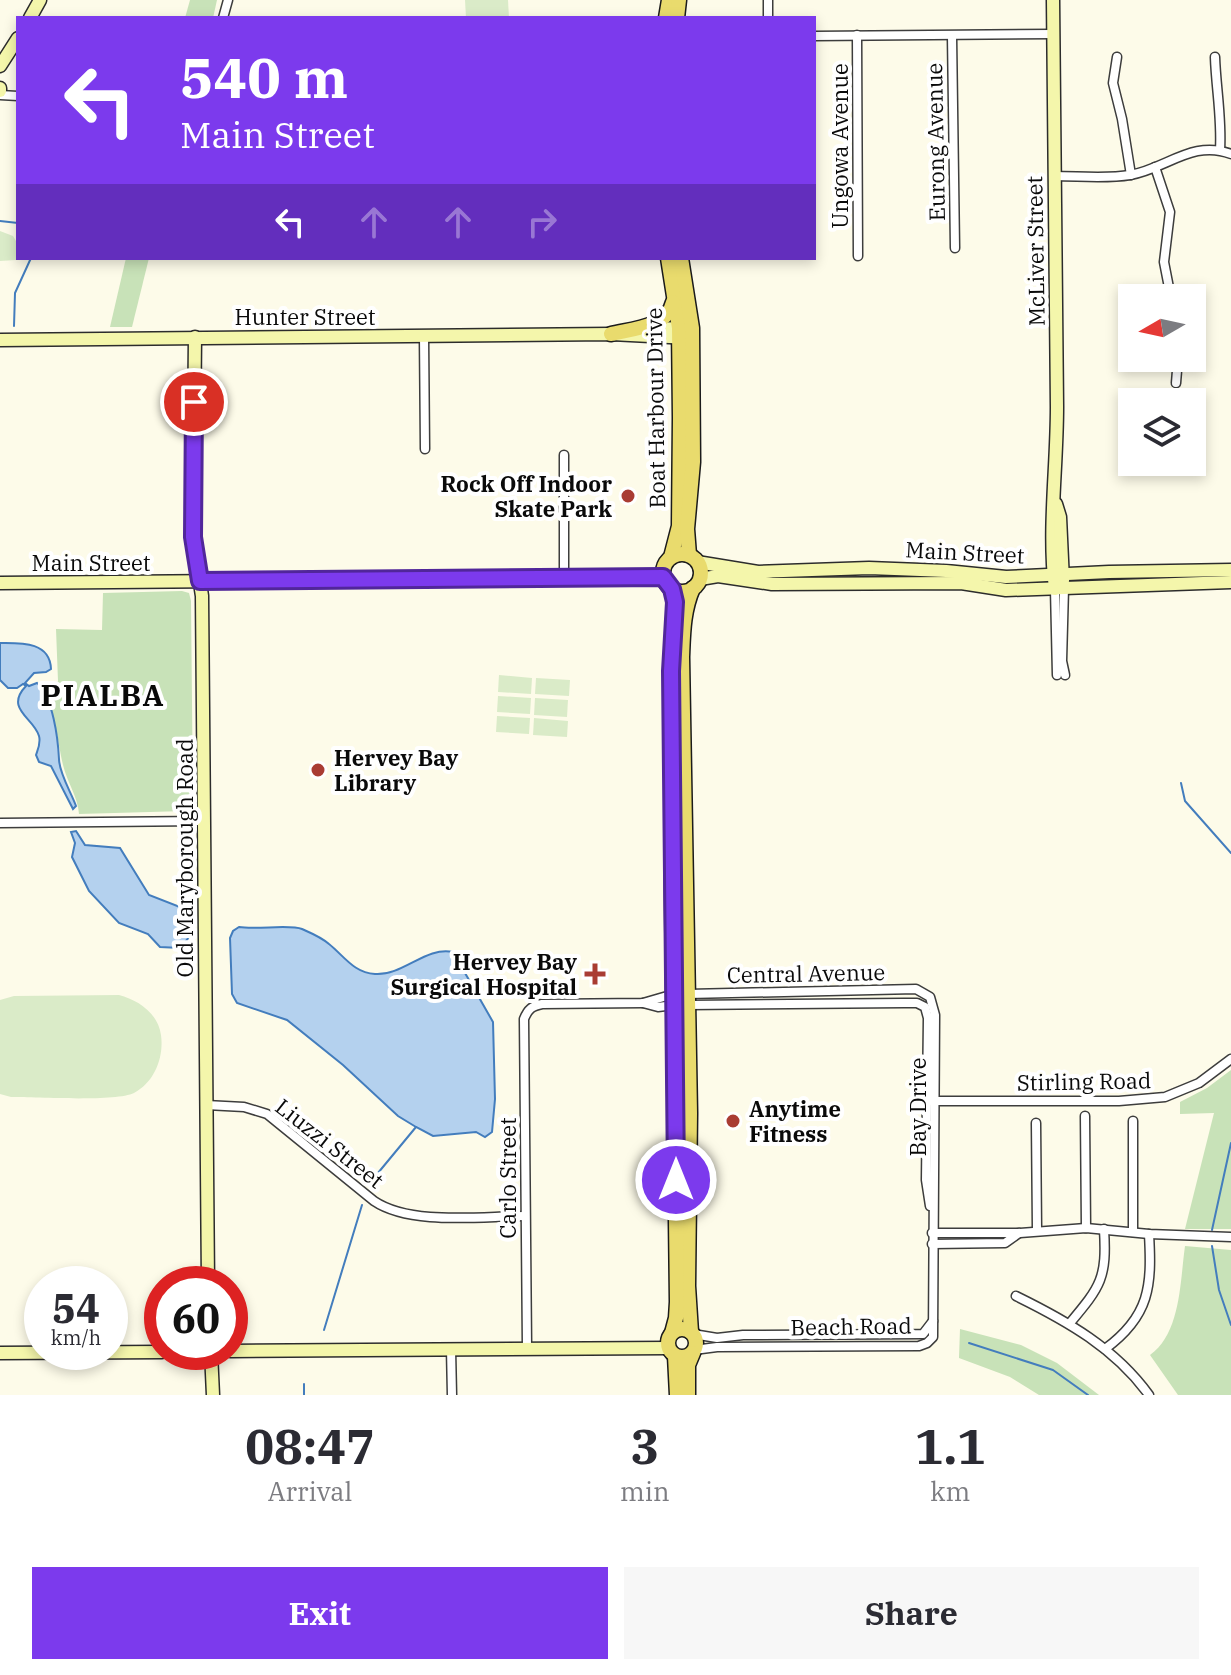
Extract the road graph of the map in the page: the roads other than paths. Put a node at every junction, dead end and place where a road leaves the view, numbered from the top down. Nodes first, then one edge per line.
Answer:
1 (1053, 0) edge
2 (1053, 34) junction
3 (857, 35) junction
4 (816, 36) edge
5 (952, 36) junction
6 (16, 41) edge
7 (1117, 57) dead end
8 (1215, 57) dead end
9 (2, 63) edge
10 (0, 78) edge
11 (1220, 150) junction
12 (1231, 154) edge
13 (1155, 167) junction
14 (1131, 175) junction
15 (1054, 176) junction
16 (955, 248) dead end
17 (858, 256) dead end
18 (668, 260) edge
19 (681, 260) edge
20 (1168, 284) edge
21 (675, 296) junction
22 (686, 333) junction
23 (611, 334) junction
24 (424, 336) junction
25 (195, 337) junction
26 (0, 340) edge
27 (1177, 372) edge
28 (1176, 383) dead end
29 (425, 449) dead end
30 (564, 455) dead end
31 (671, 557) junction
32 (693, 558) junction
33 (1231, 570) edge
34 (564, 578) junction
35 (200, 581) junction
36 (1059, 582) junction
37 (1231, 582) edge
38 (0, 583) edge
39 (668, 583) junction
40 (696, 584) junction
41 (1061, 675) dead end
42 (203, 821) junction
43 (684, 822) junction
44 (0, 823) edge
45 (672, 877) junction
46 (680, 1000) junction
47 (929, 1005) junction
48 (1231, 1059) edge
49 (931, 1101) junction
50 (206, 1105) junction
51 (1085, 1116) dead end
52 (1133, 1121) dead end
53 (1036, 1123) dead end
54 (525, 1216) junction
55 (1086, 1228) junction
56 (1104, 1229) junction
57 (1037, 1230) junction
58 (1133, 1232) junction
59 (932, 1233) junction
60 (1020, 1233) junction
61 (1149, 1234) junction
62 (1231, 1237) edge
63 (932, 1244) junction
64 (208, 1266) edge
65 (1016, 1296) dead end
66 (933, 1320) junction
67 (1070, 1323) junction
68 (751, 1335) junction
69 (693, 1342) junction
70 (672, 1345) junction
71 (527, 1347) junction
72 (752, 1348) junction
73 (451, 1349) junction
74 (1105, 1349) junction
75 (248, 1351) edge
76 (144, 1352) edge
77 (0, 1353) edge
78 (212, 1370) edge
79 (213, 1395) edge
80 (452, 1395) edge
81 (677, 1395) edge
82 (688, 1395) edge
83 (1149, 1395) edge

1 - 2 street, McLiver Street
2 - 5 street
2 - 15 street, McLiver Street
3 - 4 street
3 - 5 street
3 - 17 street, Ungowa Avenue
5 - 16 street, Eurong Avenue
6 - 9 street
7 - 14 street
8 - 11 street
9 - 10 street
11 - 12 street
11 - 13 street
13 - 14 street
13 - 20 street
14 - 15 street
15 - 36 street, McLiver Street
18 - 21 main road, Boat Harbour Drive
19 - 22 main road, Boat Harbour Drive
21 - 22 main road, Boat Harbour Drive
21 - 23 main road
22 - 23 street, Hunter Street
22 - 31 main road, Boat Harbour Drive
22 - 32 main road, Boat Harbour Drive
23 - 24 street, Hunter Street
24 - 25 street, Hunter Street
24 - 29 street
25 - 26 street, Hunter Street
25 - 35 street, Old Maryborough Road
27 - 28 street
30 - 34 street
31 - 32 main road
31 - 39 main road
32 - 36 street, Main Street
32 - 40 main road
33 - 36 street, Main Street
34 - 35 street, Main Street
34 - 39 street, Main Street
35 - 38 street, Main Street
35 - 42 street, Old Maryborough Road
36 - 37 street, Main Street
36 - 40 street, Main Street
36 - 41 street, McLiver Street
39 - 40 main road
39 - 45 main road
40 - 43 main road
42 - 44 street
42 - 50 street, Old Maryborough Road
43 - 45 main road
43 - 46 main road
45 - 46 main road
46 - 47 street, Central Avenue
46 - 47 street, Central Avenue
46 - 54 street, Carlo Street
46 - 69 main road
46 - 70 main road
47 - 49 street, Bay Drive
48 - 49 street, Stirling Road
49 - 59 street, Bay Drive
50 - 54 street, Liuzzi Street
50 - 64 street, Old Maryborough Road
51 - 55 street
52 - 58 street
53 - 57 street
54 - 71 street, Carlo Street
55 - 56 street
55 - 57 street
56 - 58 street
56 - 67 street
57 - 60 street
58 - 61 street
59 - 60 street
59 - 63 street, Bay Drive
60 - 63 street
61 - 62 street
61 - 74 street
63 - 66 street, Bay Drive
65 - 67 street
66 - 68 street, Beach Road
66 - 72 street, Beach Road
67 - 74 street
68 - 69 street, Beach Road
68 - 72 street
69 - 70 main road
69 - 70 main road
69 - 72 street, Beach Road
69 - 82 main road
70 - 71 street
70 - 81 main road
71 - 73 street
73 - 75 street
73 - 80 street
74 - 83 street
76 - 77 street
78 - 79 street

